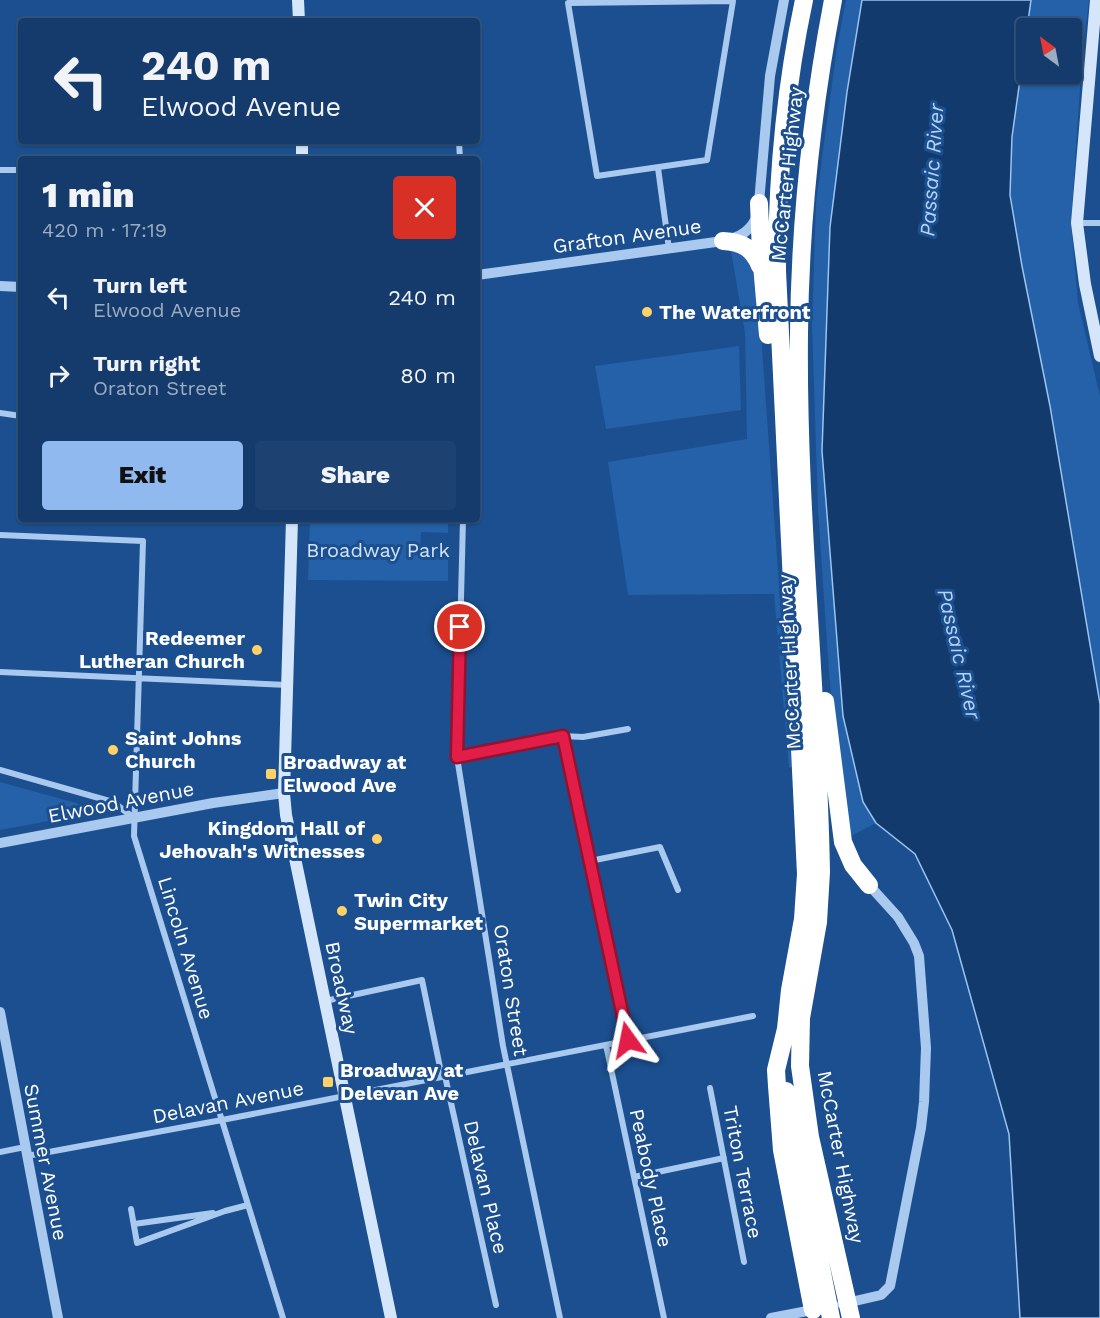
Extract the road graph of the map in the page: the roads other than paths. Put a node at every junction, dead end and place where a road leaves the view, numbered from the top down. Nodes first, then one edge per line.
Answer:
1 (298, 0) edge
2 (784, 0) edge
3 (804, 0) edge
4 (833, 0) edge
5 (1096, 0) edge
6 (298, 18) edge
7 (658, 168) junction
8 (0, 170) edge
9 (18, 170) edge
10 (759, 202) junction
11 (1077, 223) junction
12 (1100, 223) edge
13 (723, 241) junction
14 (669, 249) junction
15 (762, 274) junction
16 (480, 275) edge
17 (0, 286) edge
18 (18, 287) edge
19 (1100, 356) edge
20 (0, 413) edge
21 (18, 416) edge
22 (787, 490) junction
23 (804, 506) junction
24 (292, 522) edge
25 (463, 522) edge
26 (0, 535) edge
27 (0, 672) edge
28 (139, 679) junction
29 (288, 685) junction
30 (628, 729) dead end
31 (563, 736) junction
32 (457, 757) junction
33 (0, 770) edge
34 (284, 793) junction
35 (134, 818) junction
36 (0, 843) edge
37 (590, 861) junction
38 (869, 885) joint
39 (678, 890) dead end
40 (324, 1001) junction
41 (0, 1012) edge
42 (753, 1016) dead end
43 (786, 1029) junction
44 (628, 1040) junction
45 (606, 1045) junction
46 (506, 1064) junction
47 (444, 1077) junction
48 (710, 1088) dead end
49 (345, 1096) junction
50 (222, 1120) junction
51 (26, 1151) junction
52 (0, 1152) edge
53 (724, 1158) junction
54 (634, 1177) junction
55 (248, 1205) junction
56 (131, 1209) dead end
57 (225, 1211) junction
58 (134, 1224) junction
59 (744, 1262) dead end
60 (496, 1305) dead end
61 (814, 1314) edge
62 (58, 1318) edge
63 (283, 1318) edge
64 (391, 1318) edge
65 (560, 1318) edge
66 (664, 1318) edge
67 (771, 1318) edge
68 (831, 1318) edge
69 (851, 1318) edge

1 - 6 main road
2 - 10 street, McCarter Highway
3 - 22 highway
4 - 23 highway, McCarter Highway
5 - 11 main road
7 - 7 street
7 - 14 street
8 - 9 street
10 - 13 street, Grafton Avenue
10 - 15 highway
11 - 12 street
11 - 19 main road
13 - 14 street, Grafton Avenue
13 - 15 highway
14 - 16 street, Grafton Avenue
15 - 22 highway
17 - 18 street
20 - 21 street
22 - 43 highway
23 - 38 highway
23 - 69 highway, McCarter Highway
24 - 29 main road, Broadway
25 - 32 street, Oraton Street
26 - 28 street, Lincoln Avenue
27 - 28 street
28 - 29 street
28 - 35 street, Lincoln Avenue
29 - 34 main road, Broadway
30 - 31 street
31 - 32 street
31 - 37 street
32 - 46 street, Oraton Street
33 - 35 street
34 - 35 street, Elwood Avenue
34 - 40 main road, Broadway
35 - 36 street, Elwood Avenue
35 - 50 street, Lincoln Avenue
37 - 39 street
37 - 44 street
38 - 61 street
40 - 47 street, Delavan Place
40 - 49 main road, Broadway
41 - 51 street, Summer Avenue
42 - 44 street, Delavan Avenue
43 - 61 highway
43 - 68 highway, McCarter Highway
44 - 45 street, Delavan Avenue
45 - 46 street, Delavan Avenue
45 - 54 street, Peabody Place
46 - 47 street, Delavan Avenue
46 - 65 street, Oraton Street
47 - 49 street, Delavan Avenue
47 - 60 street, Delavan Place
48 - 53 street, Triton Terrace
49 - 50 street, Delavan Avenue
49 - 64 main road, Broadway
50 - 51 street, Delavan Avenue
50 - 55 street, Lincoln Avenue
51 - 52 street, Delavan Avenue
51 - 62 street, Summer Avenue
53 - 54 street
53 - 59 street, Triton Terrace
54 - 66 street, Peabody Place
55 - 57 street
55 - 63 street, Lincoln Avenue
56 - 58 street
57 - 58 street
57 - 58 street
61 - 67 street

